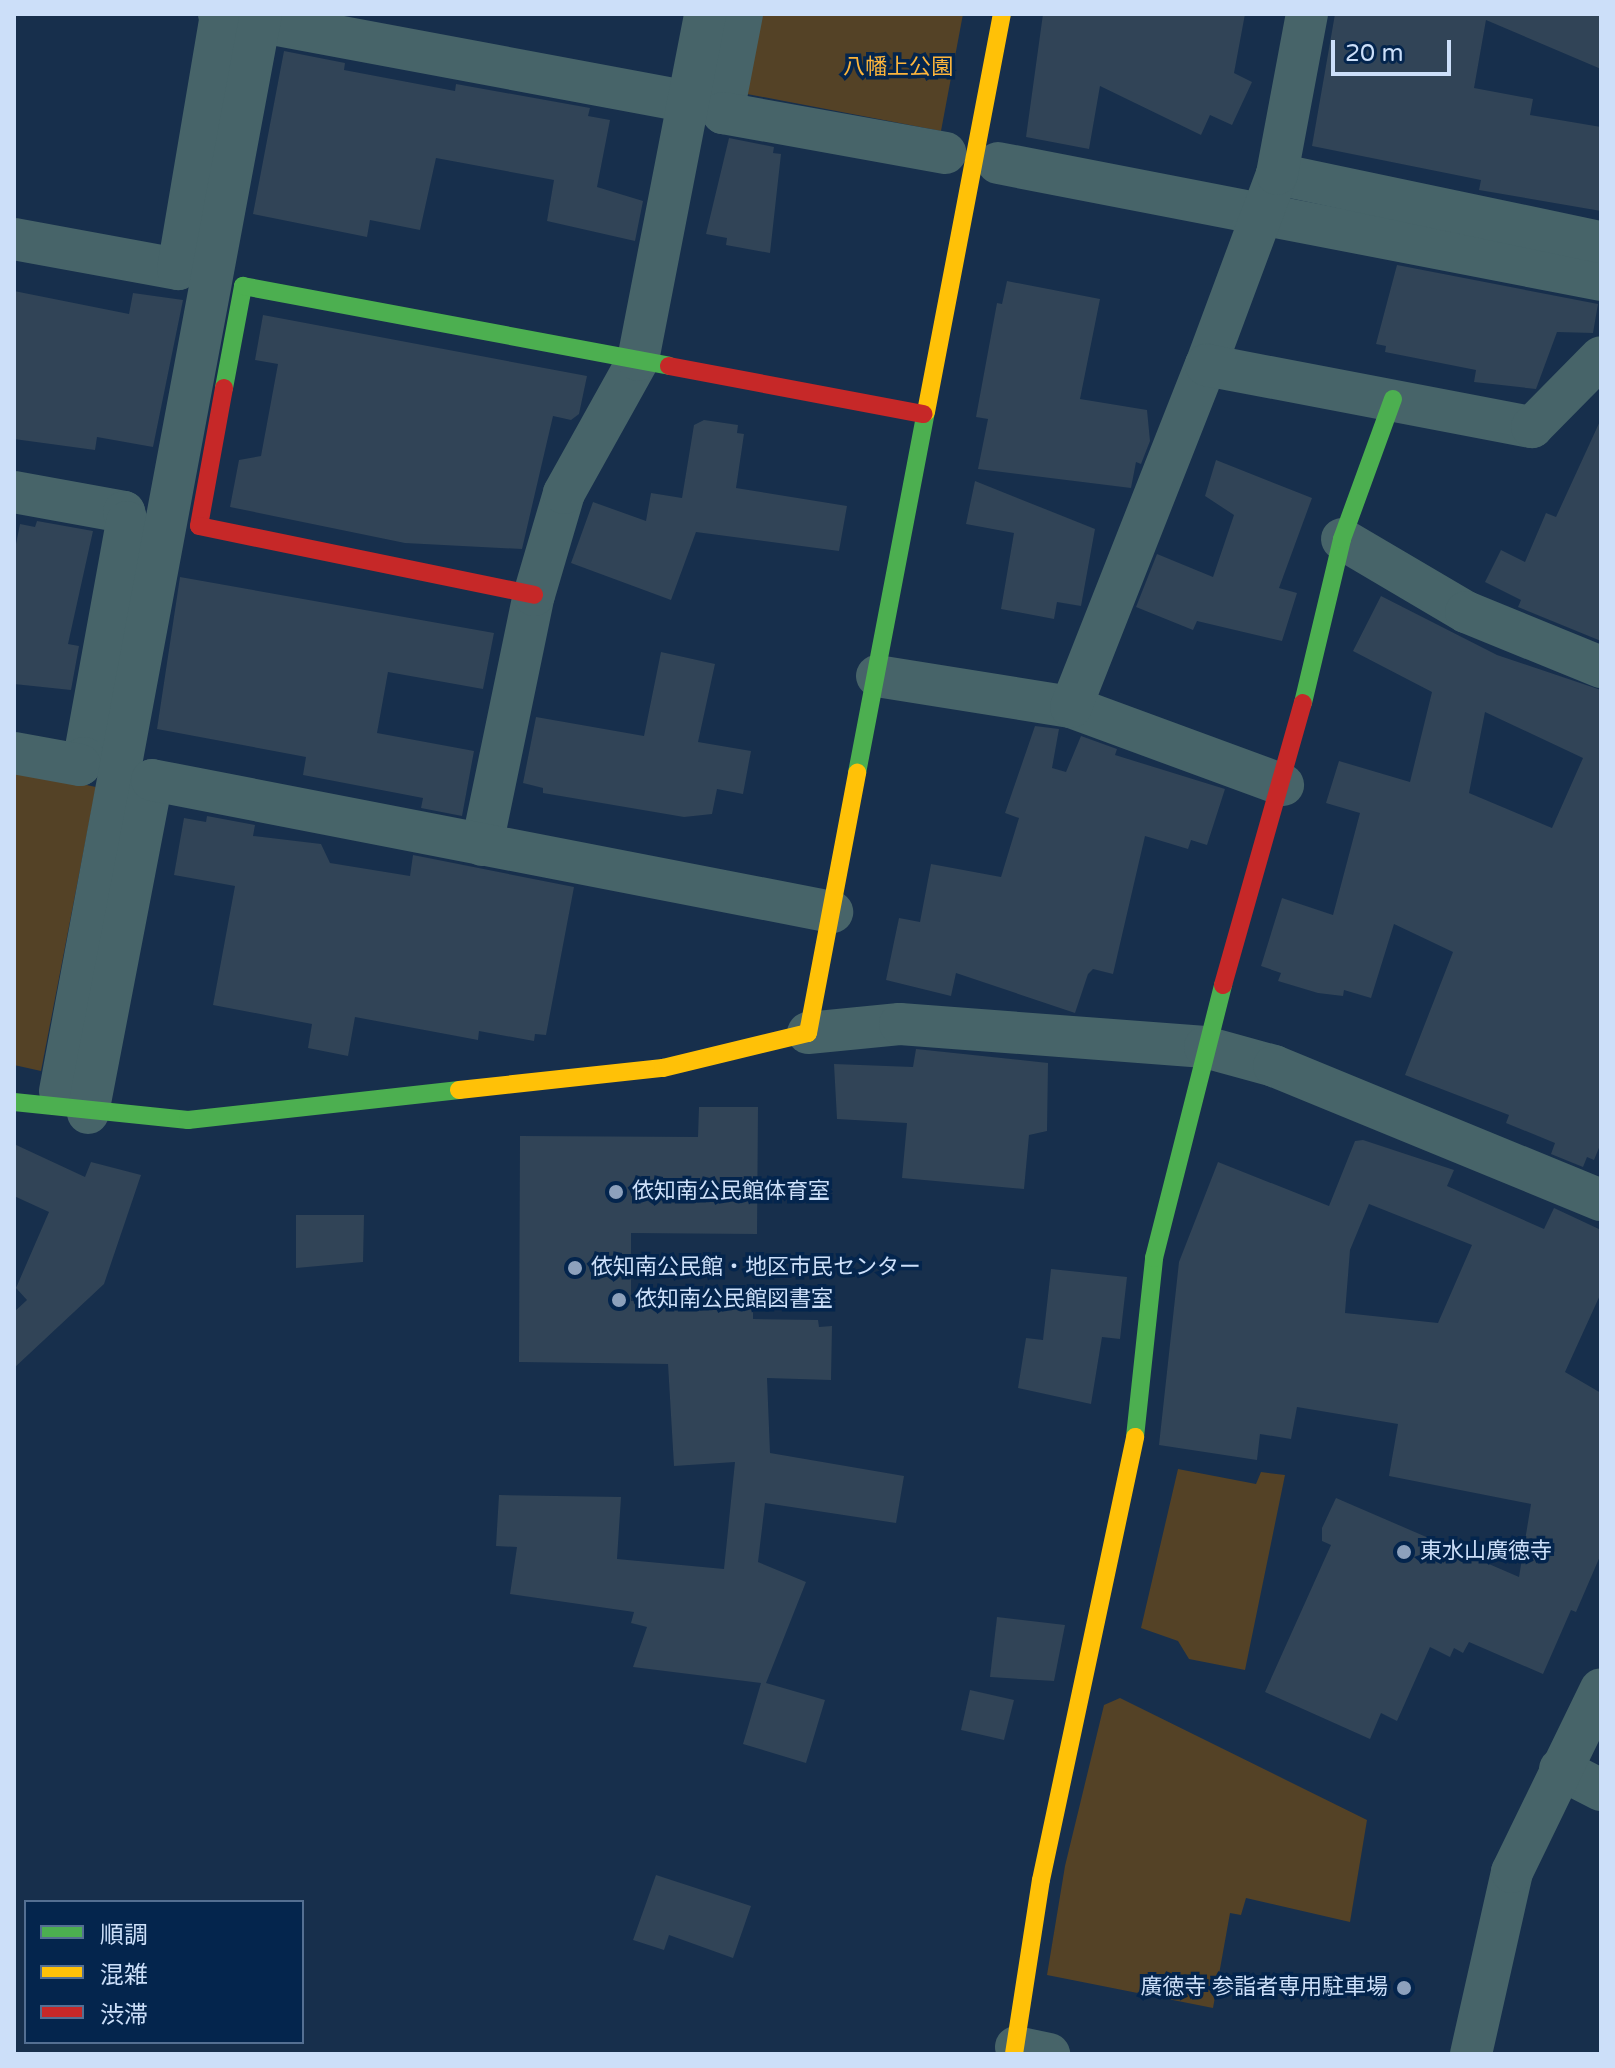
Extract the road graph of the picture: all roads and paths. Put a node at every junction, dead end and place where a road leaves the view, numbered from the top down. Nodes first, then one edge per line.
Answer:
1 (705, 14) edge
2 (742, 14) edge
3 (1002, 14) edge
4 (1307, 14) edge
5 (240, 16) edge
6 (365, 26) edge
7 (689, 102) junction
8 (945, 153) dead end
9 (998, 163) dead end
10 (1277, 174) junction
11 (1262, 214) junction
12 (14, 239) edge
13 (1601, 242) edge
14 (1601, 280) edge
15 (1601, 357) edge
16 (638, 360) junction
17 (1206, 365) junction
18 (1393, 399) junction
19 (924, 414) junction
20 (14, 492) edge
21 (1342, 539) junction
22 (534, 595) junction
23 (1601, 667) edge
24 (877, 676) junction
25 (1071, 707) junction
26 (14, 753) edge
27 (1283, 785) junction
28 (482, 845) junction
29 (832, 912) junction
30 (808, 1033) junction
31 (1205, 1047) junction
32 (14, 1102) edge
33 (74, 1102) junction
34 (1601, 1200) edge
35 (1601, 1689) edge
36 (1560, 1769) junction
37 (1601, 1790) edge
38 (1026, 2052) edge
39 (1471, 2054) edge

1 - 7 street
2 - 8 street
3 - 19 street
4 - 10 street
5 - 6 street
5 - 12 street
5 - 33 street
6 - 7 street
7 - 16 street
9 - 11 street
10 - 11 street
10 - 13 street
11 - 14 street
11 - 17 street
15 - 18 street
16 - 19 street
16 - 22 street
16 - 22 street
17 - 18 street
17 - 25 street
18 - 21 street
19 - 24 street
20 - 26 street
21 - 23 street
21 - 27 street
22 - 28 street
24 - 25 street
24 - 29 street
25 - 27 street
27 - 31 street
28 - 29 street
28 - 33 street
29 - 30 street
30 - 31 street
30 - 33 street
31 - 34 street
31 - 38 street
32 - 33 street
35 - 36 street
36 - 37 street
36 - 39 street

